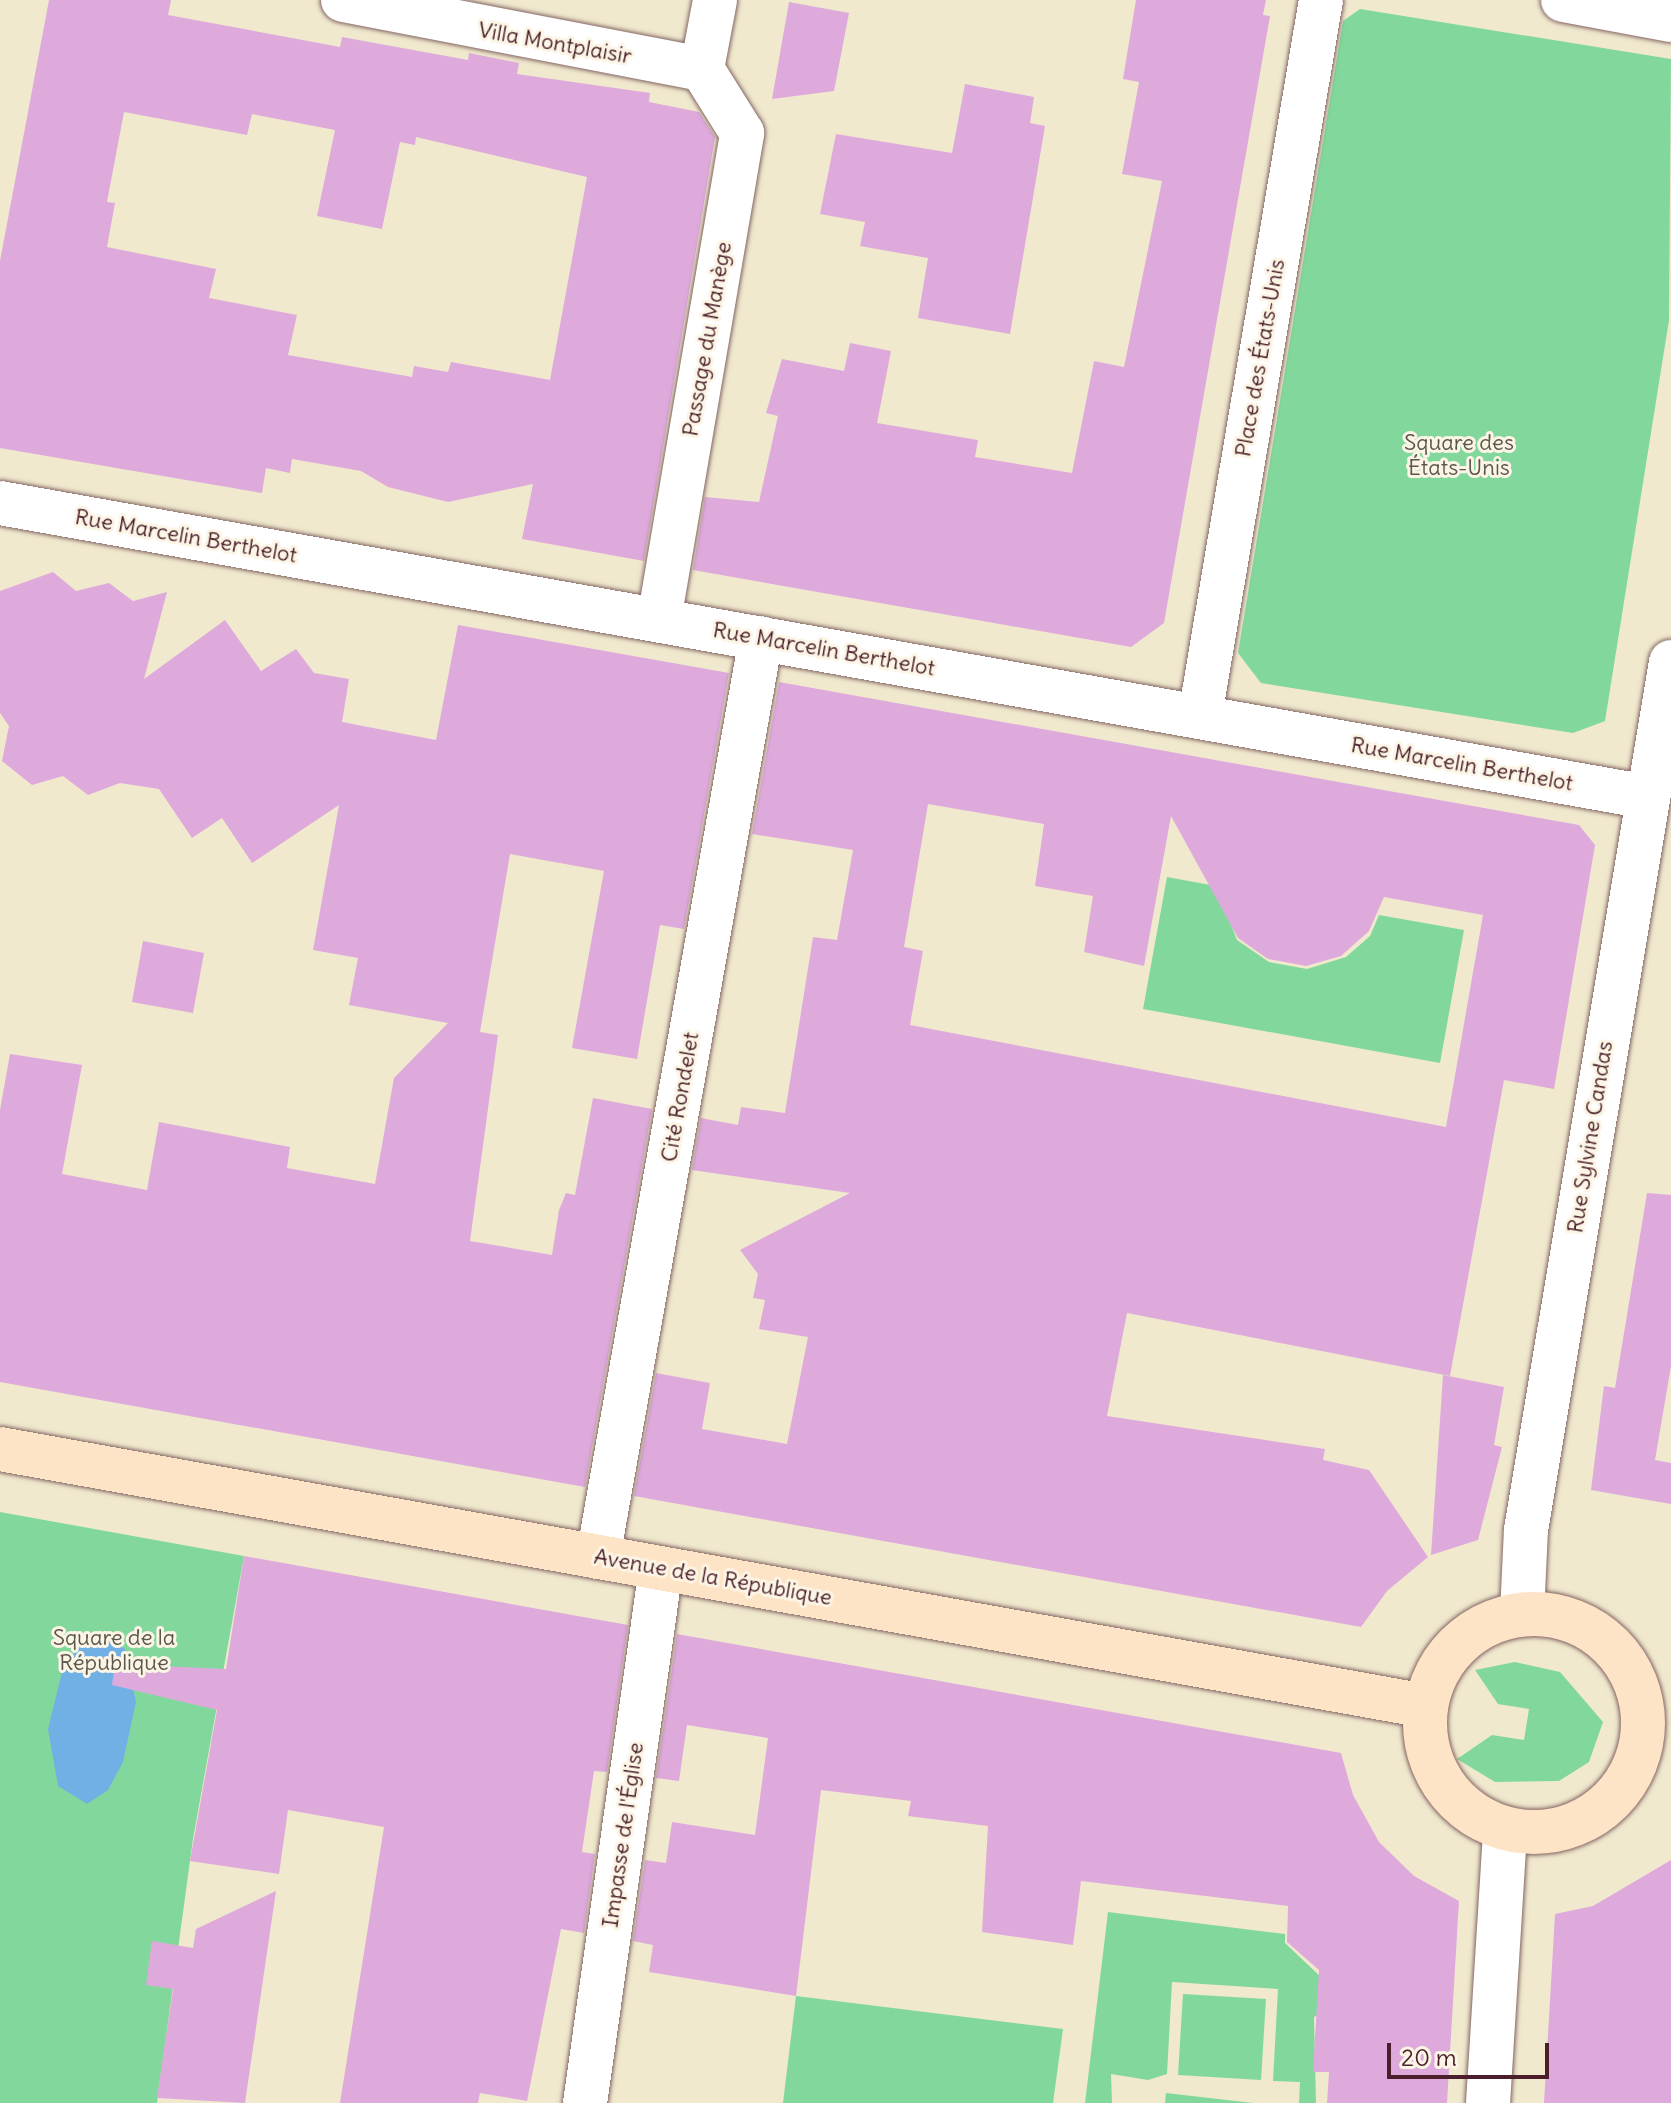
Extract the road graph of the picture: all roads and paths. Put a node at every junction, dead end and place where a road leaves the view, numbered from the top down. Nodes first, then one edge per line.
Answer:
1 (343, 0) edge
2 (715, 0) edge
3 (1321, 0) edge
4 (1563, 0) edge
5 (1671, 20) edge
6 (702, 69) junction
7 (0, 503) edge
8 (659, 620) junction
9 (761, 638) junction
10 (1671, 662) edge
11 (1200, 716) junction
12 (1648, 797) junction
13 (0, 1449) edge
14 (598, 1557) junction
15 (661, 1568) junction
16 (1522, 1614) junction
17 (1426, 1706) junction
18 (1656, 1753) edge
19 (1505, 1829) junction
20 (585, 2103) edge
21 (1488, 2103) edge

1 - 6 street, Villa Montplaisir
2 - 6 street
3 - 11 street, Place des États-Unis
4 - 5 street
6 - 8 street, Passage du Manège
7 - 8 street, Rue Marcelin Berthelot
8 - 9 street, Rue Marcelin Berthelot
9 - 11 street, Rue Marcelin Berthelot
9 - 14 street, Cité Rondelet
10 - 12 street, Rue Sylvine Candas
11 - 12 street, Rue Marcelin Berthelot
12 - 16 street, Rue Sylvine Candas
13 - 14 main road, Avenue de la République
14 - 15 main road, Avenue de la République
15 - 17 main road, Avenue de la République
15 - 20 street, Impasse de l'Église
16 - 17 main road
16 - 18 main road
17 - 19 main road
18 - 19 main road
19 - 21 street

